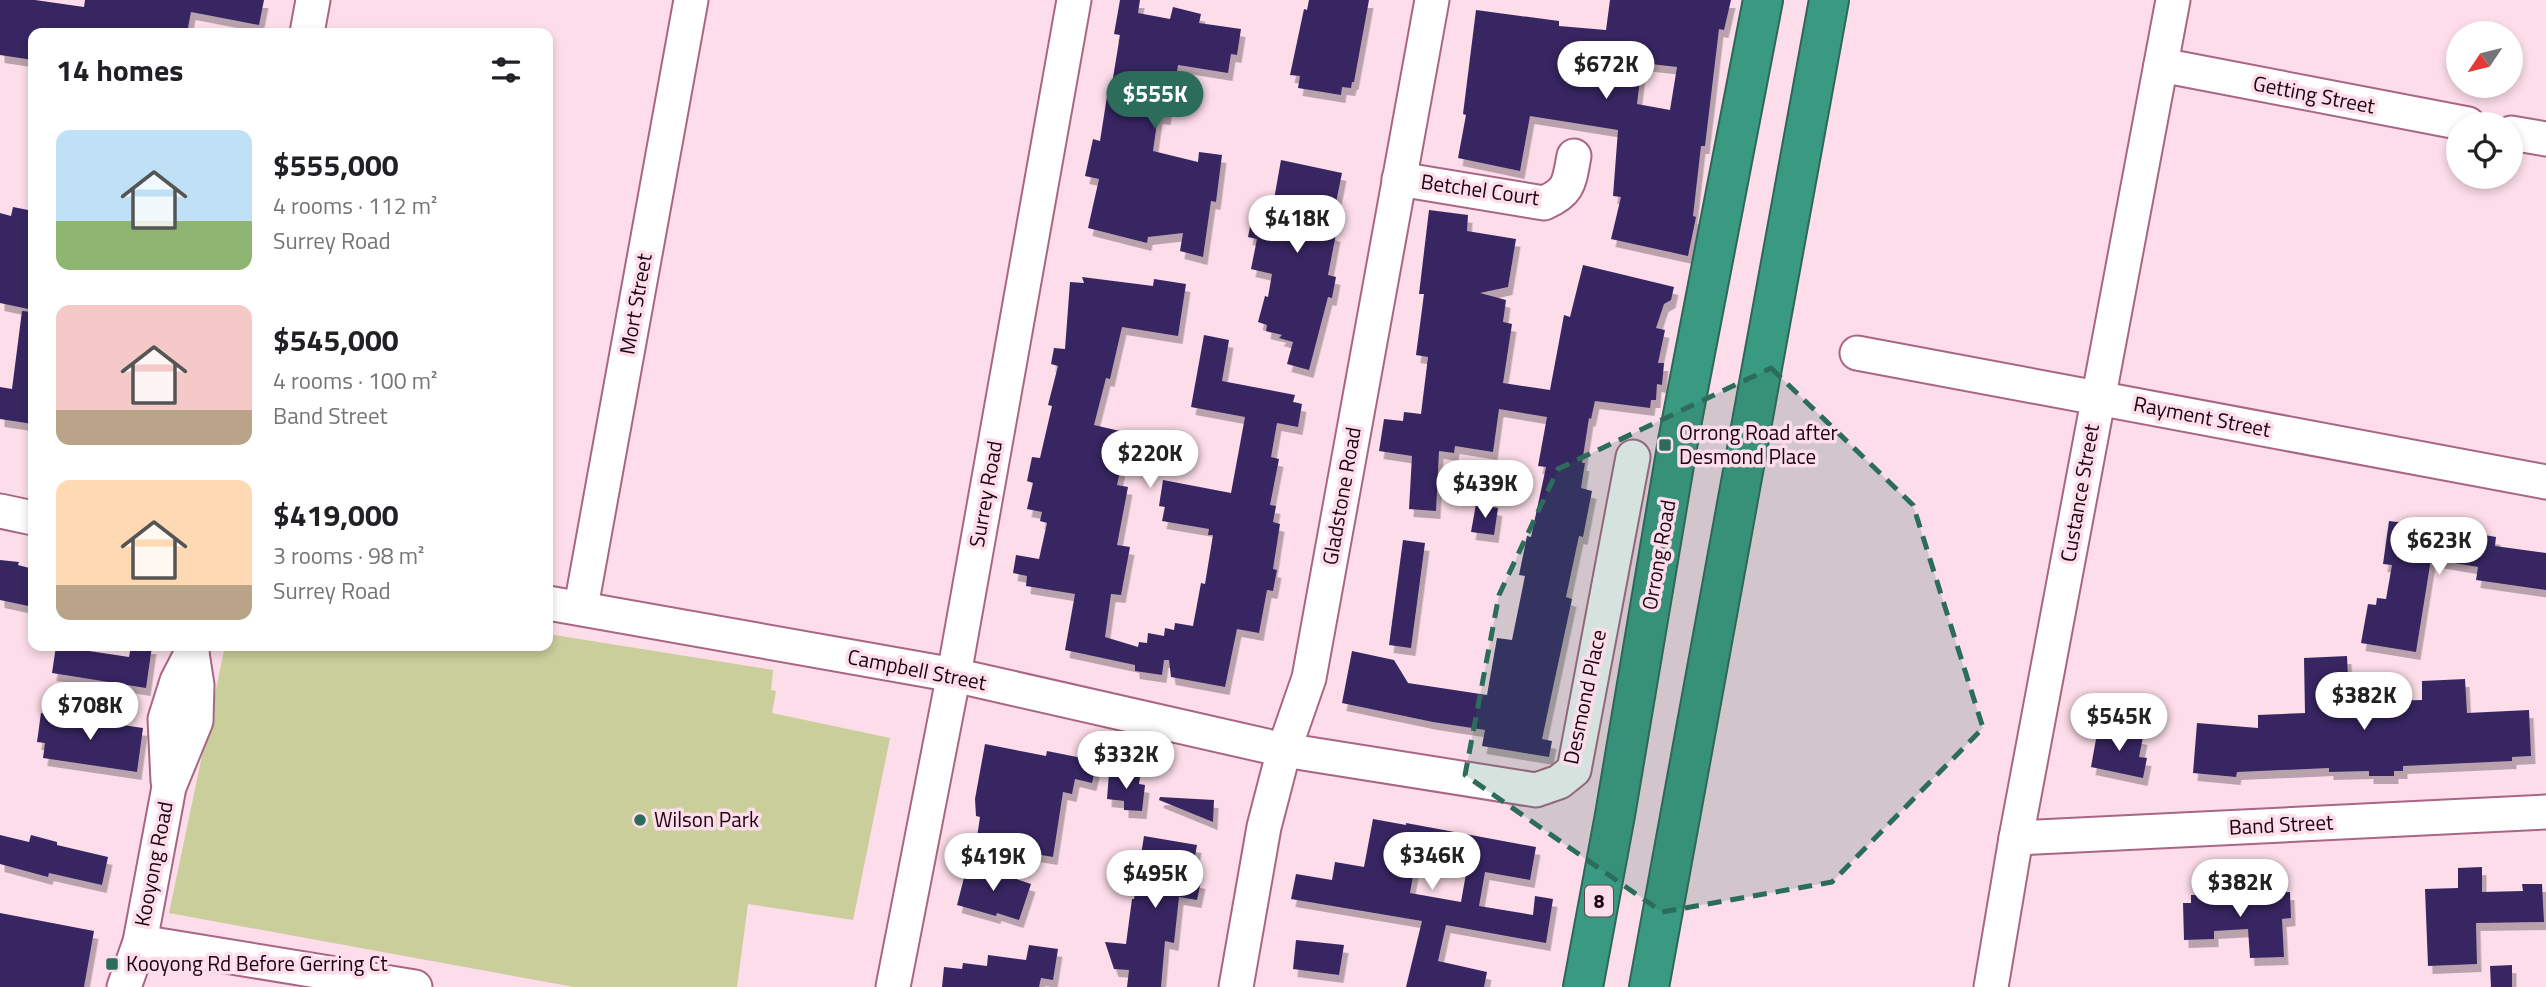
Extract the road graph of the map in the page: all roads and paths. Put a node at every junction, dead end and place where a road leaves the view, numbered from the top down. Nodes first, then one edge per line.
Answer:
1 (313, 0) edge
2 (691, 0) edge
3 (1074, 0) edge
4 (1432, 0) edge
5 (1763, 0) edge
6 (1829, 0) edge
7 (2173, 0) edge
8 (308, 28) edge
9 (2161, 65) junction
10 (2446, 120) edge
11 (2523, 135) edge
12 (2546, 139) edge
13 (1574, 156) dead end
14 (1399, 178) junction
15 (1857, 353) dead end
16 (2097, 398) junction
17 (1633, 457) dead end
18 (2546, 482) edge
19 (0, 511) edge
20 (28, 517) edge
21 (553, 604) edge
22 (581, 607) junction
23 (192, 651) edge
24 (954, 675) junction
25 (1284, 750) junction
26 (2546, 812) edge
27 (2016, 838) junction
28 (140, 942) junction
29 (124, 987) edge
30 (145, 987) edge
31 (415, 987) edge
32 (893, 987) edge
33 (1236, 987) edge
34 (1583, 987) edge
35 (1648, 987) edge
36 (1991, 987) edge

1 - 8 street
2 - 22 street, Mort Street
3 - 24 street, Surrey Road
4 - 14 street, Gladstone Road
5 - 34 highway, Orrong Road / 8
6 - 35 highway
7 - 9 street, Custance Street
9 - 10 street, Getting Street
9 - 16 street, Custance Street
11 - 12 street
13 - 14 street, Betchel Court
14 - 25 street, Gladstone Road
15 - 16 street, Rayment Street
16 - 18 street, Rayment Street
16 - 27 street, Custance Street
17 - 25 street, Desmond Place
19 - 20 street
21 - 22 street, Campbell Street
22 - 24 street, Campbell Street
23 - 28 street, Kooyong Road
24 - 25 street, Campbell Street
24 - 32 street, Surrey Road
25 - 33 street, Gladstone Road
26 - 27 street, Band Street
27 - 36 street, Custance Street
28 - 29 street, Kooyong Road
28 - 30 street, Kooyong Road
28 - 31 street

